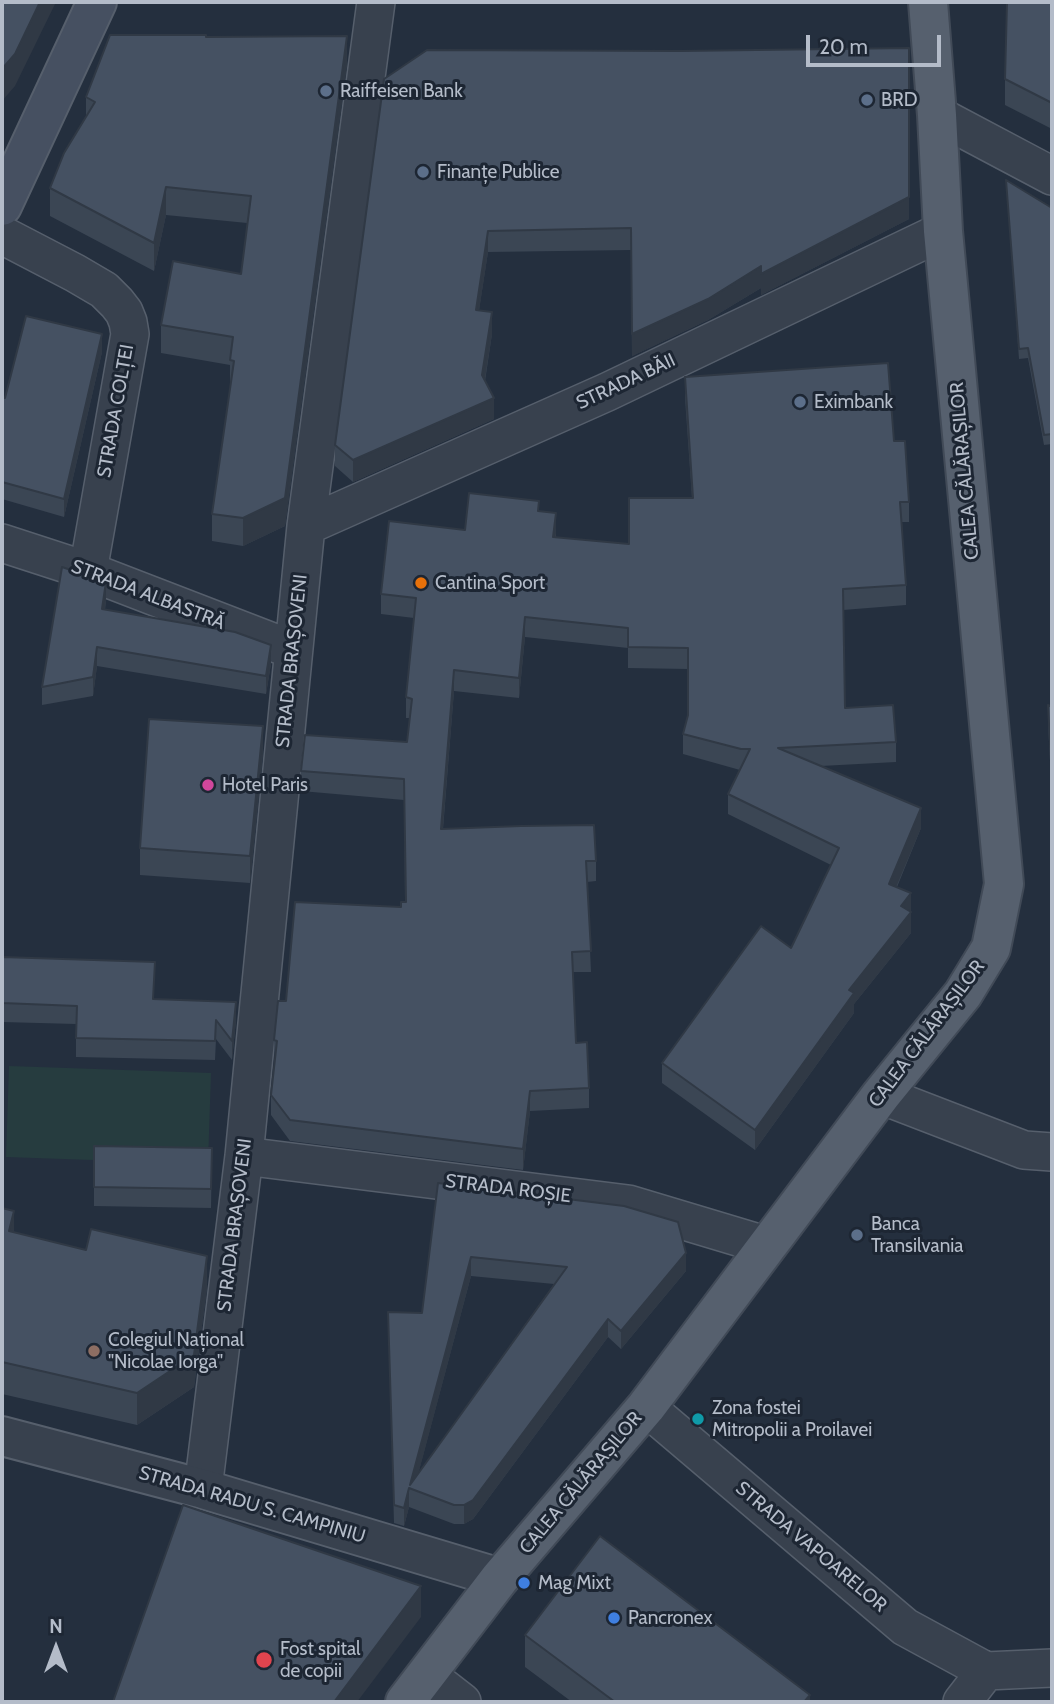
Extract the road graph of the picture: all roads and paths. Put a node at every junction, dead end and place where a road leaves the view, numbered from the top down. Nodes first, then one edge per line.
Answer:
1 (97, 2) edge
2 (376, 2) edge
3 (928, 2) edge
4 (937, 115) junction
5 (1052, 176) edge
6 (2, 206) edge
7 (943, 231) junction
8 (2, 235) edge
9 (306, 526) junction
10 (2, 543) edge
11 (88, 571) junction
12 (293, 650) junction
13 (881, 1095) junction
14 (1052, 1152) edge
15 (244, 1156) junction
16 (768, 1245) junction
17 (646, 1406) junction
18 (2, 1437) edge
19 (203, 1489) junction
20 (500, 1578) junction
21 (1052, 1668) edge
22 (986, 1671) junction
23 (415, 1688) edge
24 (462, 1702) edge
25 (962, 1702) edge

1 - 6 main road
2 - 9 street, STRADA BRAȘOVENI
3 - 4 main road, CALEA CĂLĂRAȘILOR
4 - 5 street
4 - 7 main road, CALEA CĂLĂRAȘILOR
7 - 9 street, STRADA BĂII
7 - 13 main road, CALEA CĂLĂRAȘILOR
8 - 11 street, STRADA COLȚEI
9 - 12 street, STRADA BRAȘOVENI
10 - 11 street, STRADA ALBASTRĂ
11 - 12 street, STRADA ALBASTRĂ
12 - 15 street, STRADA BRAȘOVENI
13 - 14 street
13 - 16 main road, CALEA CĂLĂRAȘILOR
15 - 16 street, STRADA ROȘIE
15 - 19 street, STRADA BRAȘOVENI
16 - 17 main road, CALEA CĂLĂRAȘILOR
17 - 20 main road, CALEA CĂLĂRAȘILOR
17 - 22 street, STRADA VAPOARELOR
18 - 19 street, STRADA RADU S. CAMPINIU
19 - 20 street, STRADA RADU S. CAMPINIU
20 - 23 main road, CALEA CĂLĂRAȘILOR
21 - 22 street
22 - 25 street
23 - 24 street

